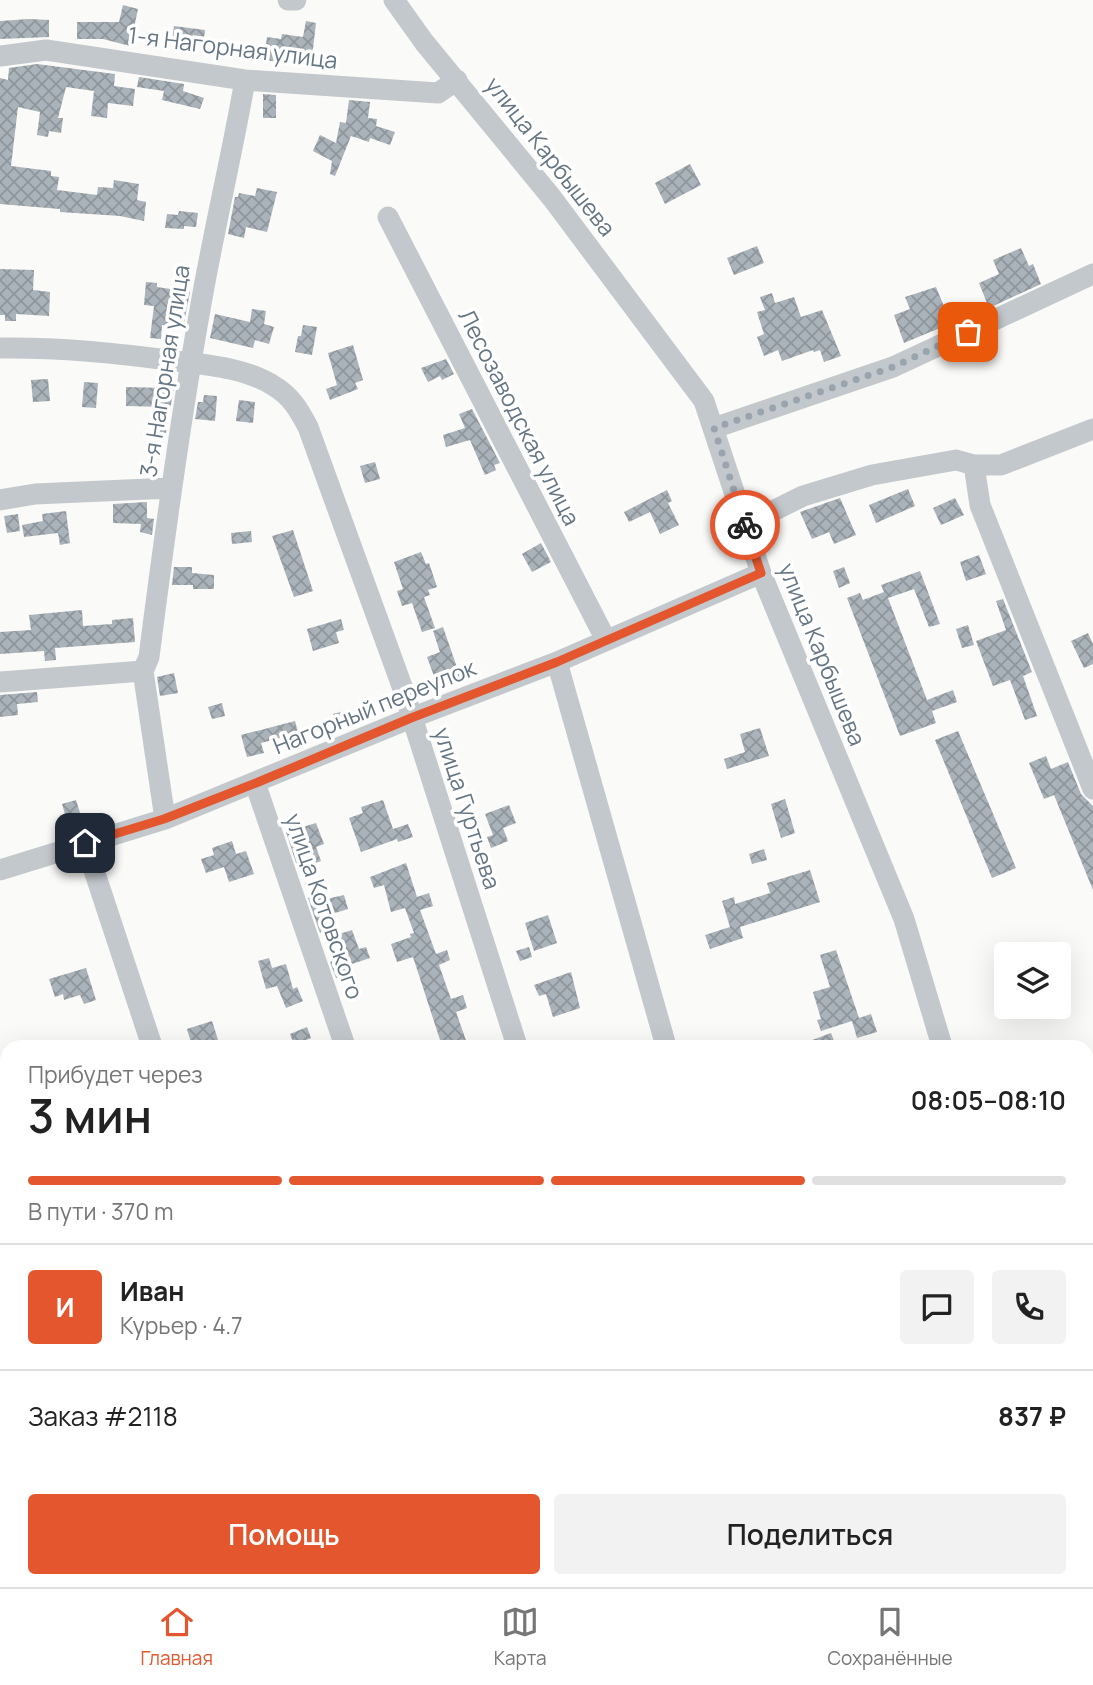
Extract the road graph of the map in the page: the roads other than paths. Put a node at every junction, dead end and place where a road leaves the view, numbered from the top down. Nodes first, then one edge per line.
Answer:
1 (288, 0) edge
2 (296, 0) edge
3 (394, 0) edge
4 (0, 56) edge
5 (245, 80) junction
6 (457, 80) junction
7 (388, 217) dead end
8 (1093, 274) edge
9 (0, 348) edge
10 (191, 363) junction
11 (714, 428) junction
12 (1093, 429) edge
13 (974, 465) junction
14 (171, 488) junction
15 (0, 500) edge
16 (745, 525) junction
17 (761, 573) junction
18 (606, 640) junction
19 (557, 662) junction
20 (143, 671) junction
21 (0, 682) edge
22 (411, 718) junction
23 (256, 783) junction
24 (1093, 789) edge
25 (164, 819) junction
26 (85, 843) junction
27 (0, 870) edge
28 (150, 1040) edge
29 (343, 1040) edge
30 (515, 1040) edge
31 (664, 1040) edge
32 (940, 1040) edge

1 - 2 street
3 - 6 street, улица Карбышева
4 - 5 street, 1-я Нагорная улица
5 - 6 street, 1-я Нагорная улица
5 - 10 street, 3-я Нагорная улица
6 - 11 street, улица Карбышева
7 - 18 street, Лесозаводская улица
8 - 11 street
9 - 10 street
10 - 14 street, 3-я Нагорная улица
10 - 22 street, улица Гуртьева
11 - 16 street, улица Карбышева
12 - 13 street
13 - 16 street
13 - 24 street
14 - 15 street
14 - 20 street, 3-я Нагорная улица
16 - 17 street, улица Карбышева
17 - 18 street, Нагорный переулок
17 - 32 street, улица Карбышева
18 - 19 street, Нагорный переулок
19 - 22 street, Нагорный переулок
19 - 31 street
20 - 21 street
20 - 25 street, 3-я Нагорная улица
22 - 23 street, Нагорный переулок
22 - 30 street, улица Гуртьева
23 - 25 street, Нагорный переулок
23 - 29 street, улица Котовского
25 - 26 street, Нагорный переулок
26 - 27 street, Нагорный переулок
26 - 28 street

